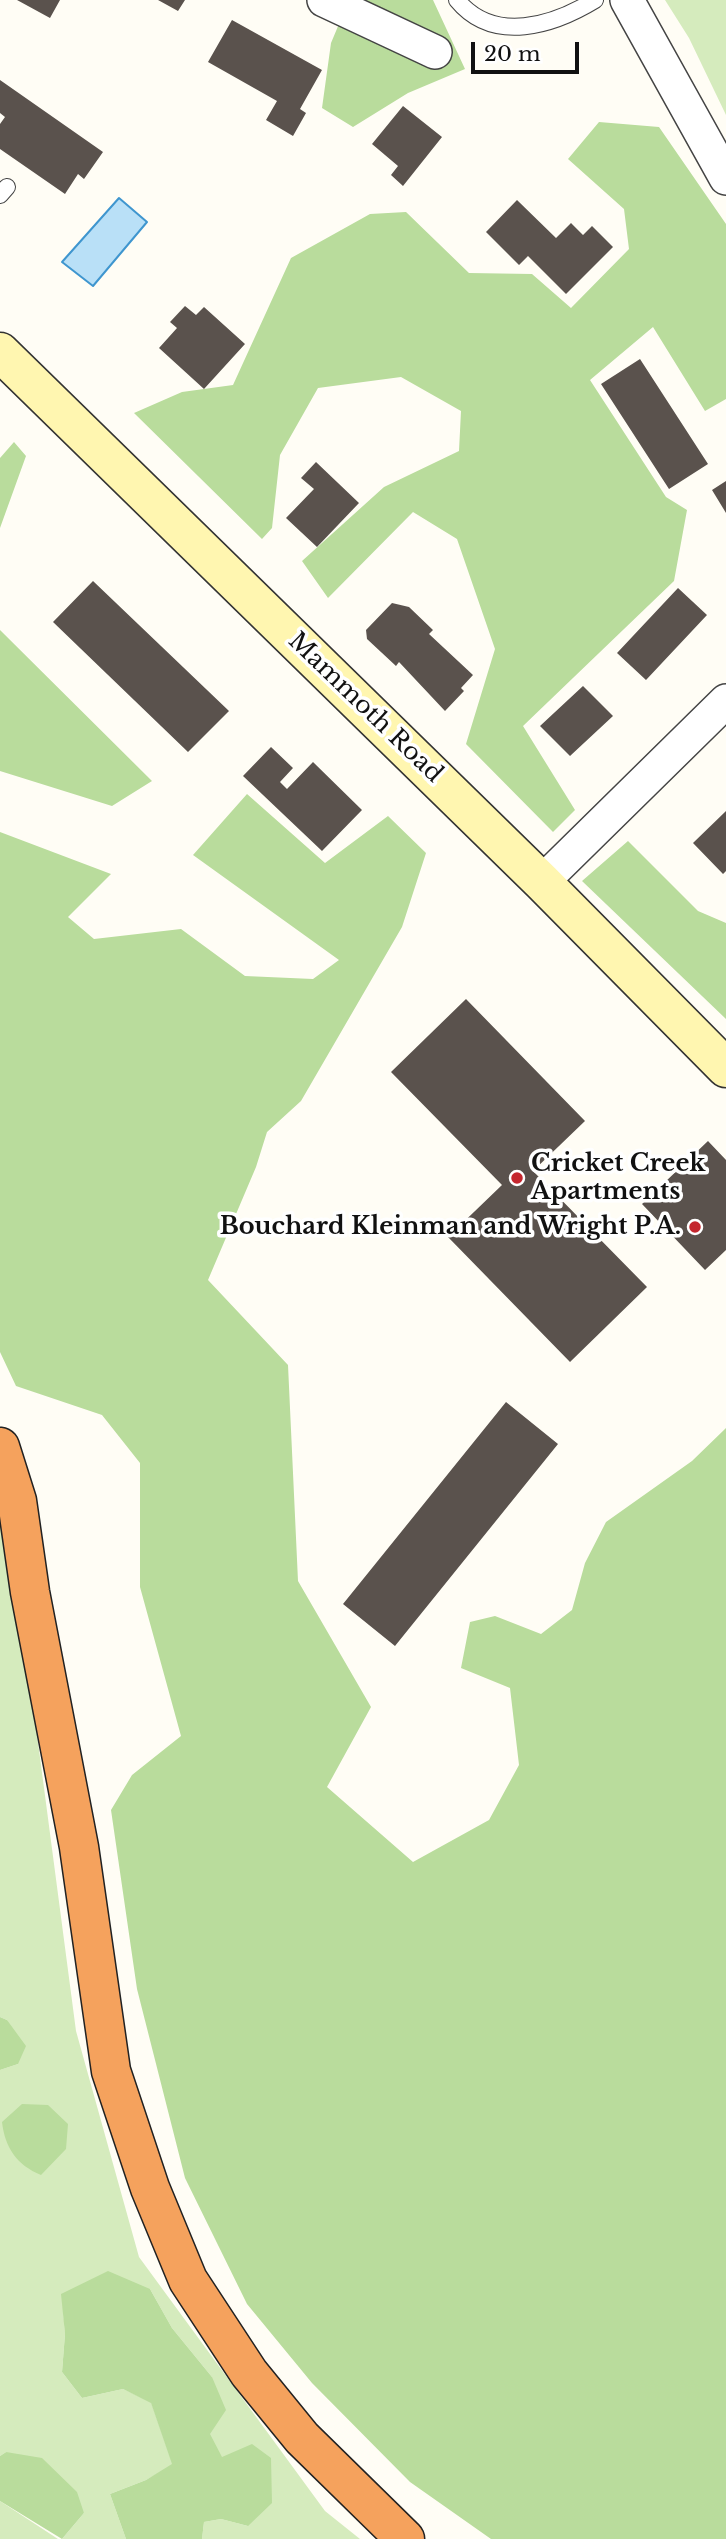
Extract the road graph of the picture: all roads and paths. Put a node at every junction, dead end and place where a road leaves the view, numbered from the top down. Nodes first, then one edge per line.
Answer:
1 (324, 0) edge
2 (457, 0) edge
3 (595, 0) edge
4 (627, 0) edge
5 (435, 52) dead end
6 (726, 178) edge
7 (0, 352) edge
8 (726, 701) edge
9 (542, 882) junction
10 (726, 1068) edge
11 (0, 1447) edge
12 (405, 2539) edge

1 - 5 street
2 - 3 lane
4 - 6 street
7 - 9 main road, Mammoth Road
8 - 9 street
9 - 10 main road, Mammoth Road
11 - 12 highway

